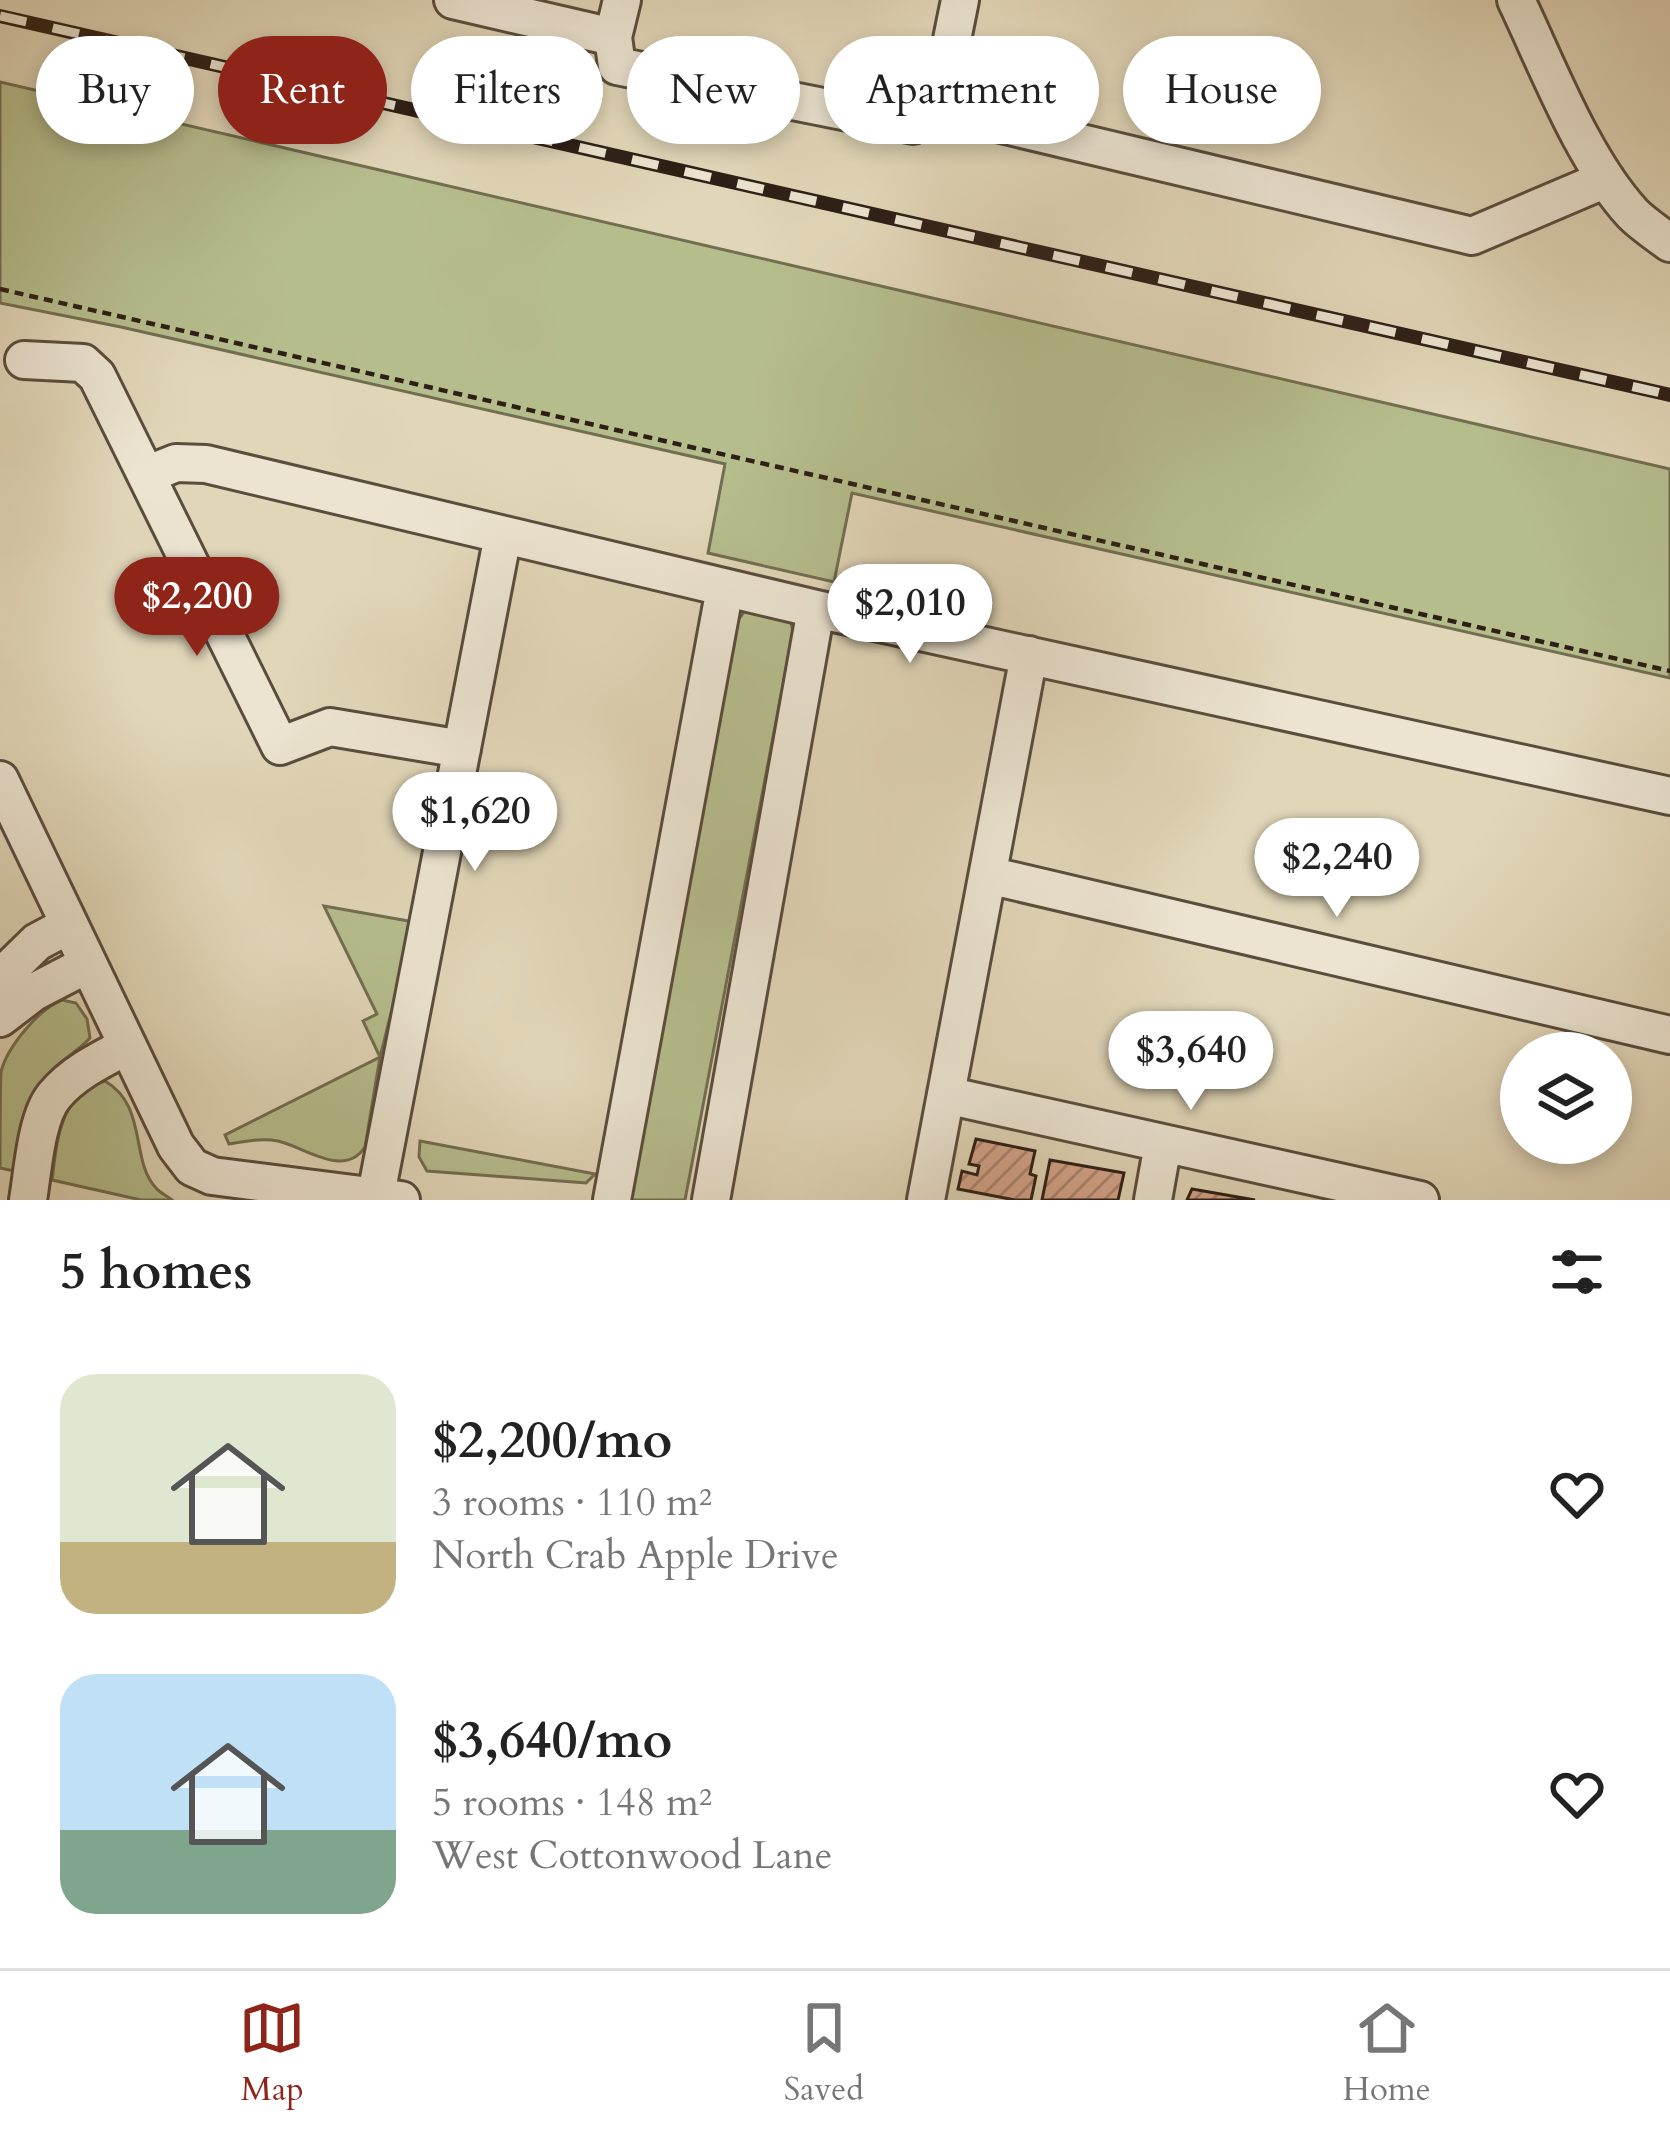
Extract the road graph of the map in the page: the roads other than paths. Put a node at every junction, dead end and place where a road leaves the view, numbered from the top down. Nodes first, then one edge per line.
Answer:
1 (453, 0) edge
2 (622, 0) edge
3 (960, 0) edge
4 (1516, 0) edge
5 (953, 36) edge
6 (614, 37) junction
7 (824, 107) edge
8 (1085, 144) edge
9 (1606, 178) junction
10 (1670, 243) edge
11 (23, 360) dead end
12 (146, 475) junction
13 (503, 535) junction
14 (725, 588) junction
15 (816, 609) junction
16 (1029, 655) junction
17 (462, 749) junction
18 (0, 780) edge
19 (1670, 796) edge
20 (988, 875) junction
21 (69, 925) junction
22 (88, 964) junction
23 (0, 979) edge
24 (0, 1018) edge
25 (1670, 1035) edge
26 (127, 1046) junction
27 (946, 1095) junction
28 (1163, 1144) junction
29 (29, 1197) edge
30 (384, 1199) edge
31 (612, 1200) edge
32 (711, 1200) edge
33 (926, 1200) edge
34 (1153, 1200) edge
35 (1420, 1200) edge

1 - 6 street
2 - 6 street
3 - 5 street
4 - 9 street
6 - 7 street
8 - 9 street
9 - 10 street
11 - 12 street
12 - 13 street
12 - 17 street
13 - 14 street
13 - 17 street
14 - 15 street
14 - 31 street
15 - 16 street
15 - 32 street
16 - 19 street
16 - 20 street
17 - 30 street
18 - 21 street
20 - 25 street
20 - 27 street
21 - 22 street
21 - 23 street
22 - 24 street
22 - 26 street
26 - 29 street
26 - 30 street
27 - 28 street
27 - 33 street
28 - 34 street
28 - 35 street

